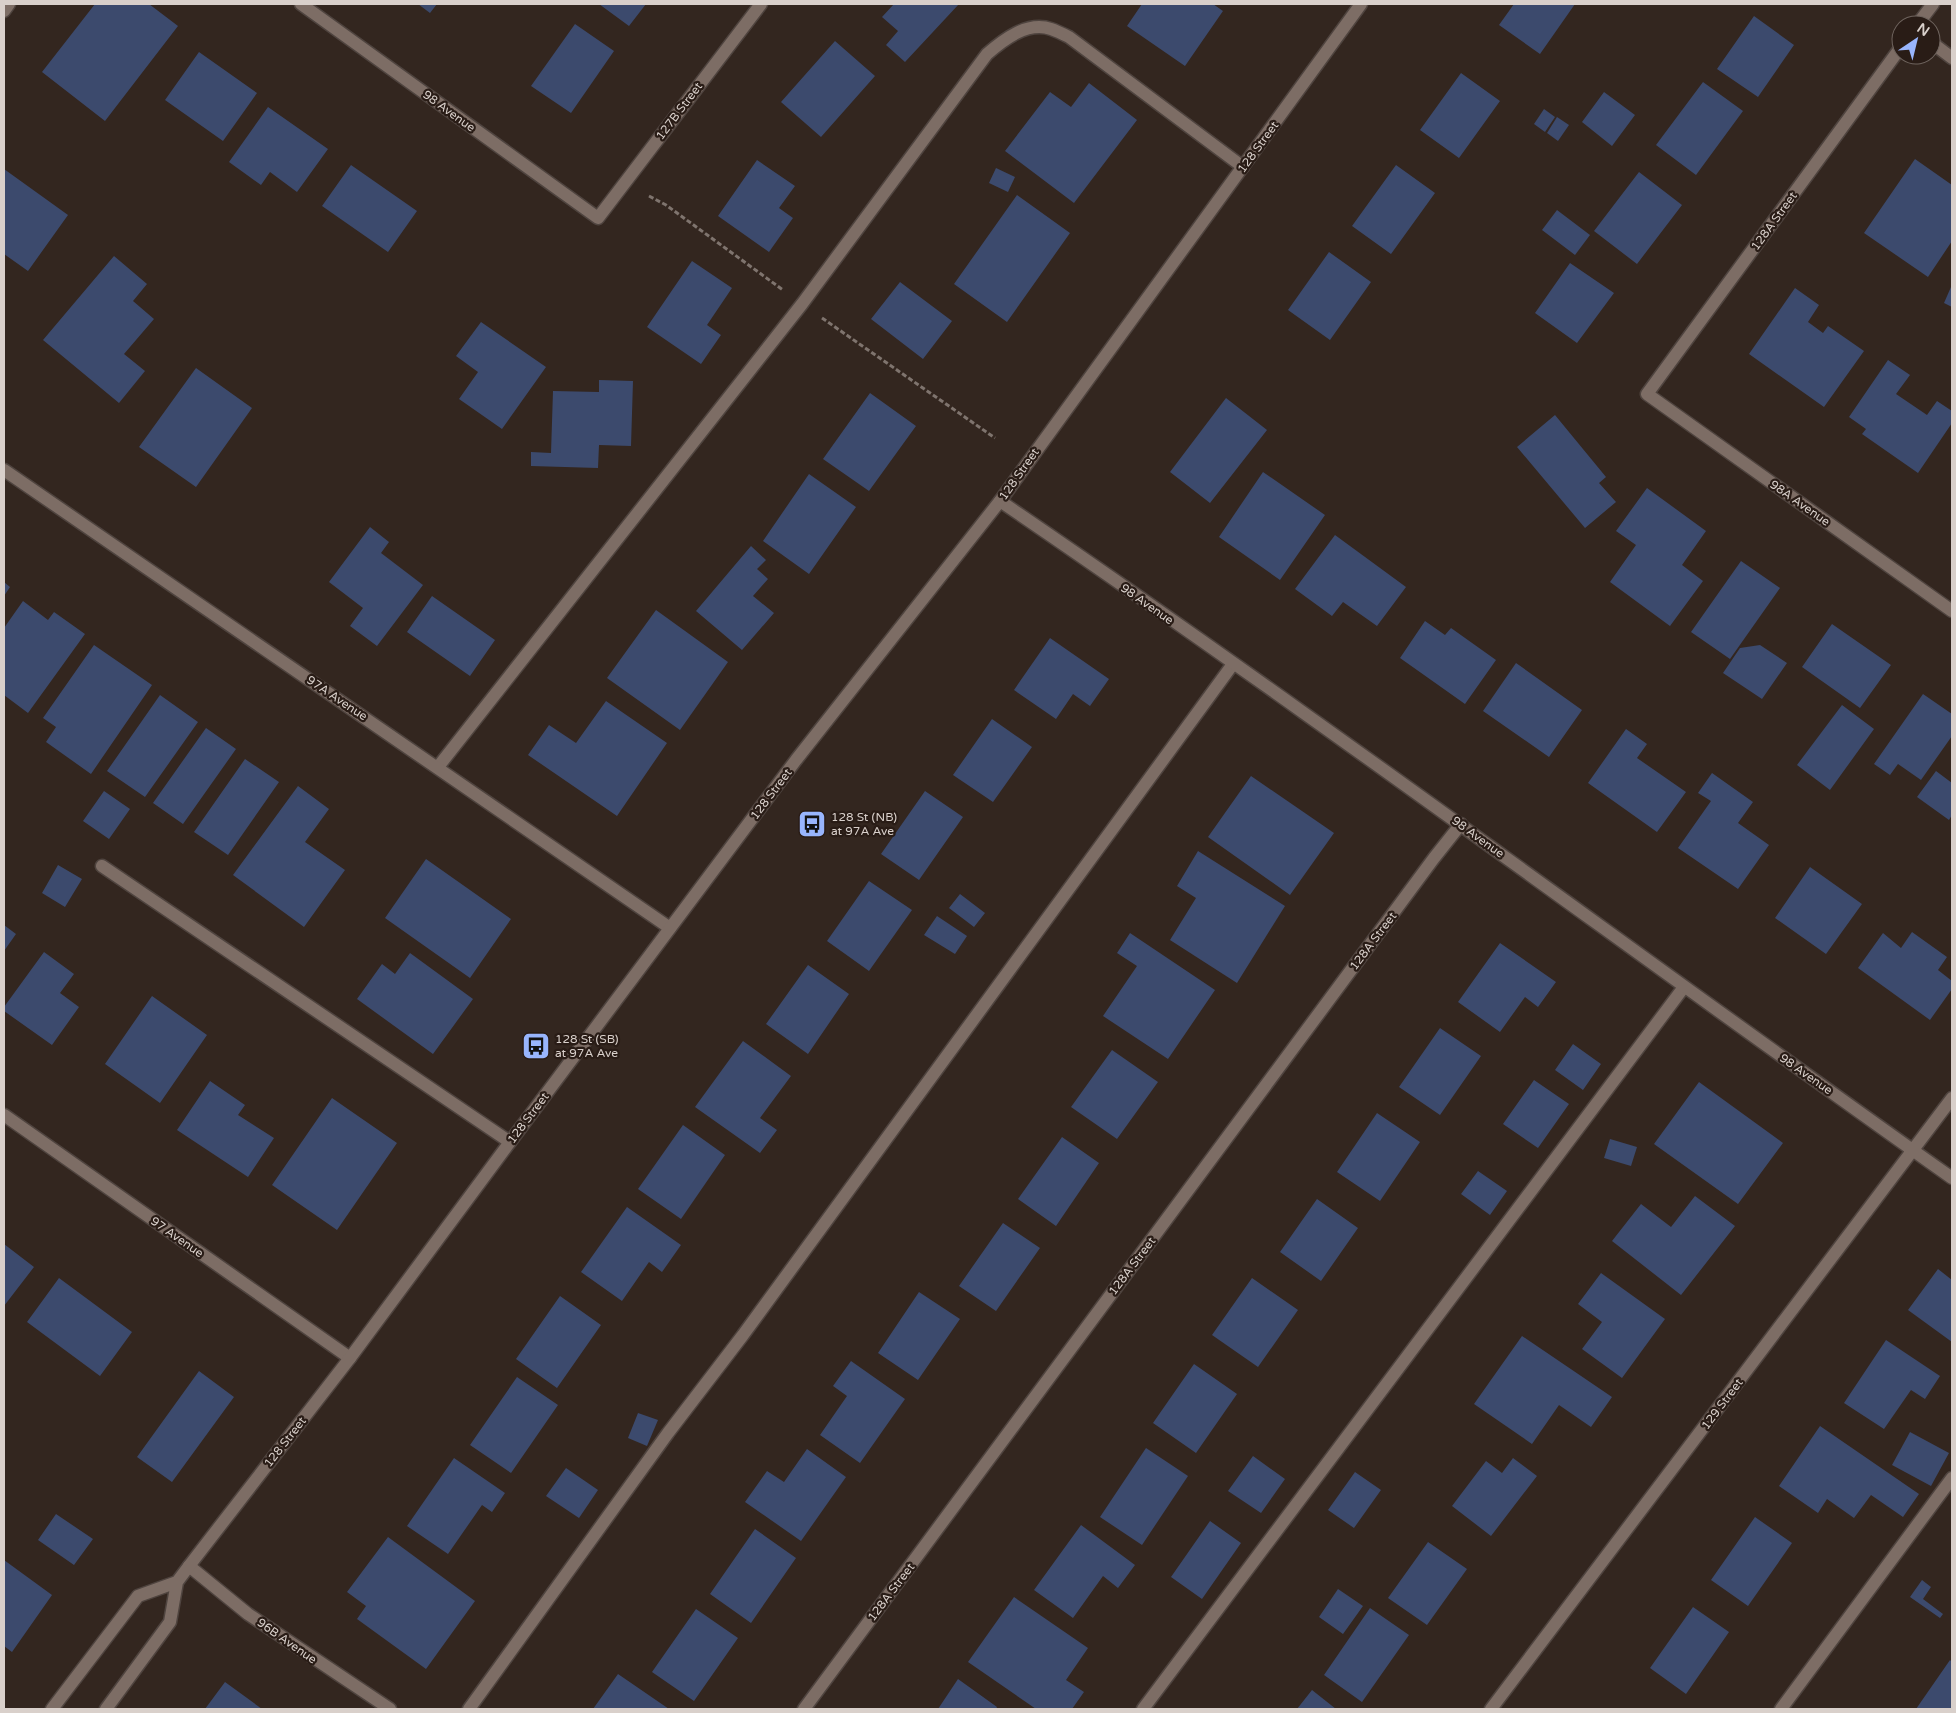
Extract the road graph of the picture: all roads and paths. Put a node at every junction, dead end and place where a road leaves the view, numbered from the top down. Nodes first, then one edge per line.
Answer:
1 (9, 4) edge
2 (301, 4) edge
3 (761, 4) edge
4 (1361, 4) edge
5 (1933, 4) edge
6 (4, 11) edge
7 (1925, 15) edge
8 (1941, 50) edge
9 (1952, 58) edge
10 (1891, 61) edge
11 (1243, 167) junction
12 (649, 196) dead end
13 (598, 218) joint
14 (787, 293) dead end
15 (820, 316) dead end
16 (1647, 394) joint
17 (995, 438) dead end
18 (4, 470) edge
19 (1000, 501) junction
20 (1952, 611) edge
21 (1233, 664) junction
22 (438, 767) junction
23 (1462, 824) junction
24 (102, 866) dead end
25 (670, 928) junction
26 (1684, 987) junction
27 (1952, 1098) edge
28 (4, 1115) edge
29 (510, 1142) junction
30 (1913, 1150) junction
31 (1952, 1178) edge
32 (350, 1358) junction
33 (1952, 1478) edge
34 (189, 1566) junction
35 (177, 1582) junction
36 (52, 1709) edge
37 (106, 1709) edge
38 (390, 1709) edge
39 (469, 1709) edge
40 (804, 1709) edge
41 (1142, 1709) edge
42 (1491, 1709) edge
43 (1781, 1709) edge

1 - 6 street
2 - 13 street, 98 Avenue
3 - 13 street, 127B Street
4 - 11 street, 128 Street
5 - 7 street
8 - 9 street
10 - 16 street, 128A Street
11 - 19 street, 128 Street
11 - 22 street
12 - 14 path
15 - 17 path
16 - 20 street, 98A Avenue
18 - 22 street, 97A Avenue
19 - 21 street, 98 Avenue
19 - 25 street, 128 Street
21 - 23 street, 98 Avenue
21 - 39 street
22 - 25 street, 97A Avenue
23 - 26 street, 98 Avenue
23 - 40 street, 128A Street
24 - 29 street
25 - 29 street, 128 Street
26 - 30 street, 98 Avenue
26 - 41 street
27 - 30 street, 129 Street
28 - 32 street, 97 Avenue
29 - 32 street, 128 Street
30 - 31 street, 98 Avenue
30 - 42 street, 129 Street
32 - 34 street, 128 Street
33 - 43 street
34 - 35 street, 128 Street
34 - 38 street, 96B Avenue
35 - 36 street
35 - 37 street, 128 Street

